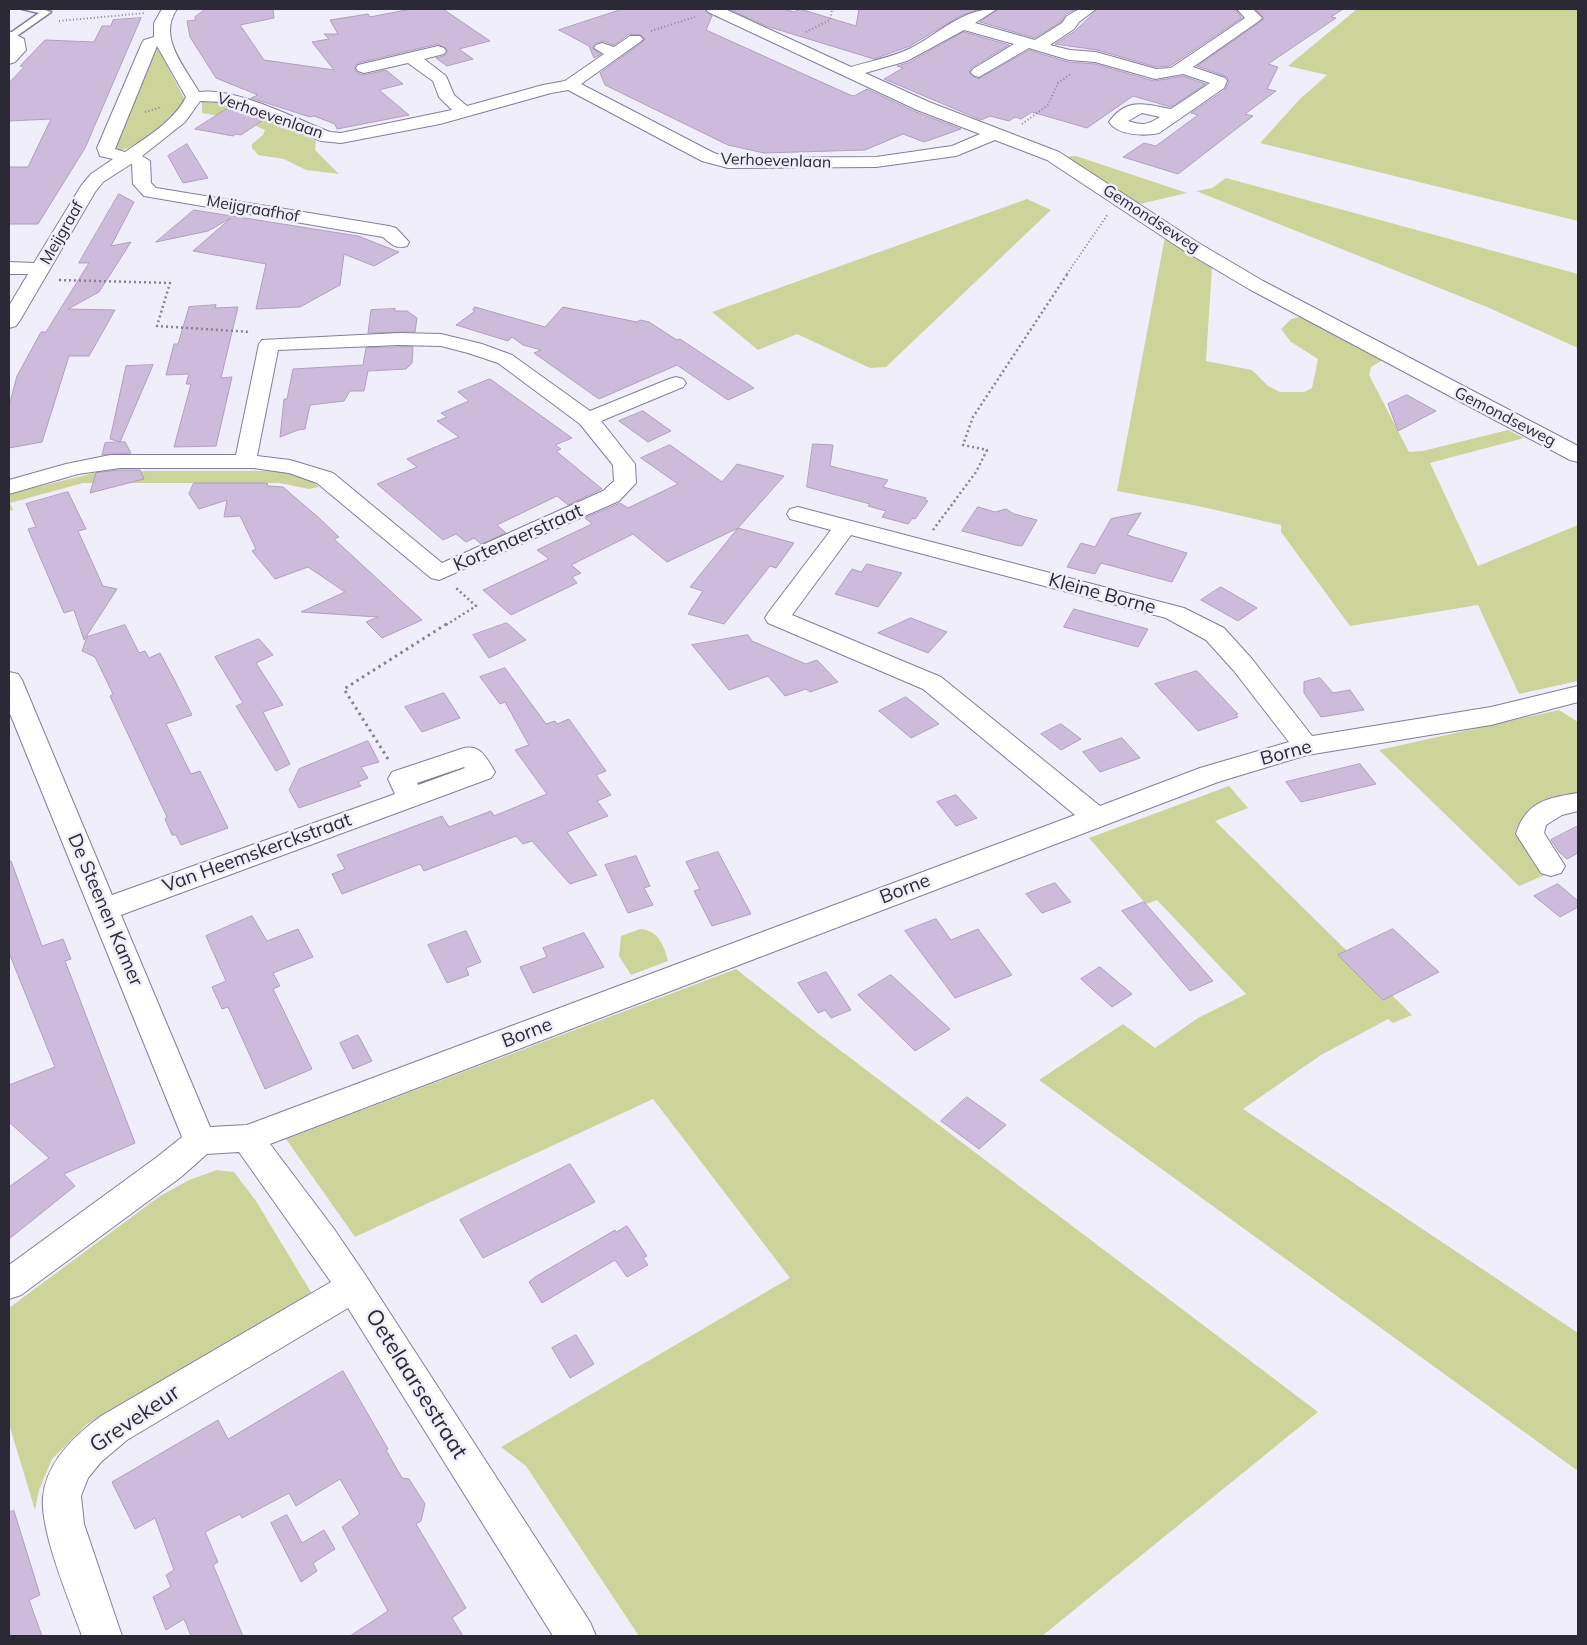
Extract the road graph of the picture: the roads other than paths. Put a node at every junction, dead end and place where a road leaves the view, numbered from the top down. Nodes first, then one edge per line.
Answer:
1 (26, 9) edge
2 (168, 9) edge
3 (714, 9) edge
4 (989, 9) edge
5 (1089, 9) edge
6 (1244, 9) edge
7 (961, 24) junction
8 (10, 36) edge
9 (162, 39) junction
10 (635, 39) road end
11 (1032, 44) junction
12 (438, 51) dead end
13 (411, 57) junction
14 (9, 59) edge
15 (364, 68) dead end
16 (1181, 68) junction
17 (852, 72) junction
18 (979, 72) dead end
19 (570, 85) junction
20 (193, 99) junction
21 (465, 113) junction
22 (1174, 115) dead end
23 (998, 134) junction
24 (128, 156) junction
25 (400, 242) dead end
26 (9, 268) edge
27 (39, 274) junction
28 (9, 322) edge
29 (676, 383) dead end
30 (588, 419) junction
31 (1578, 455) edge
32 (245, 463) junction
33 (9, 487) edge
34 (798, 514) dead end
35 (846, 526) junction
36 (9, 680) edge
37 (1578, 694) edge
38 (1306, 746) junction
39 (405, 788) road end
40 (1578, 802) edge
41 (1095, 817) junction
42 (1551, 866) dead end
43 (105, 909) junction
44 (247, 1138) junction
45 (200, 1141) junction
46 (9, 1284) edge
47 (354, 1287) junction
48 (102, 1636) edge
49 (576, 1636) edge

1 - 8 lane
2 - 9 street
3 - 17 street, Gemondseweg
4 - 7 street
5 - 11 street
6 - 16 street
7 - 11 street
7 - 17 street
8 - 14 street
9 - 20 street
9 - 24 street
10 - 19 street, Verhoevenlaan
11 - 16 street
11 - 18 street
12 - 13 street
13 - 15 street
13 - 21 street
16 - 22 street
17 - 23 street, Gemondseweg
19 - 21 street, Verhoevenlaan
19 - 23 street, Verhoevenlaan
20 - 21 street, Verhoevenlaan
20 - 24 street, Meijgraaf
23 - 31 street, Gemondseweg
24 - 25 street, Meijgraafhof
24 - 27 street, Meijgraaf
26 - 27 street
27 - 28 street, Meijgraaf
29 - 30 street
30 - 32 street, Kortenaerstraat
30 - 32 street, Kortenaerstraat
32 - 33 street, Kortenaerstraat
34 - 35 street, Kleine Borne
35 - 38 street, Kleine Borne
35 - 41 street
36 - 43 street, De Steenen Kamer
37 - 38 street, Borne
38 - 41 street, Borne
39 - 43 street, Van Heemskerckstraat
40 - 42 street
41 - 44 street, Borne
43 - 45 street, De Steenen Kamer
44 - 45 street, Borne
44 - 47 street, Oetelaarsestraat
45 - 46 street
47 - 48 street, Grevekeur
47 - 49 street, Oetelaarsestraat

